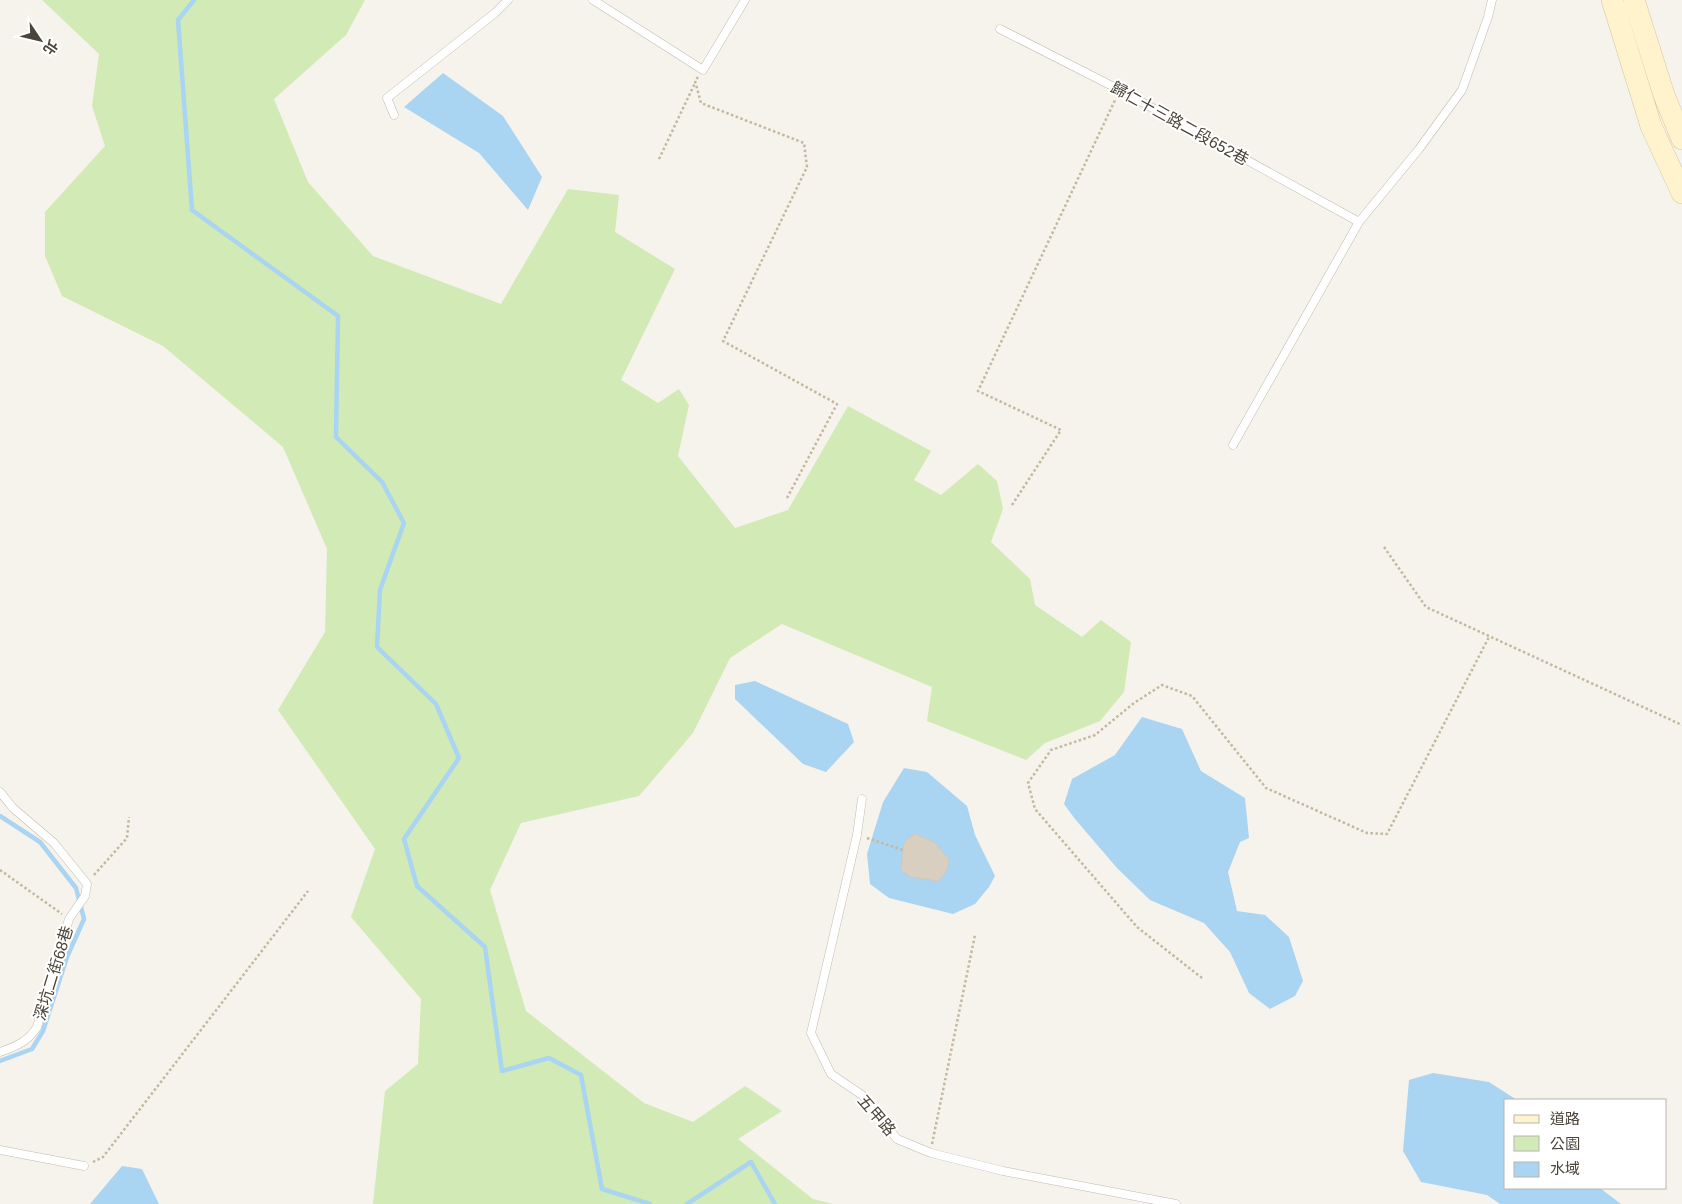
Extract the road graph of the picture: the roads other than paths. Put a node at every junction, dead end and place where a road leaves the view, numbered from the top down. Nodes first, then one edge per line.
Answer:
1 (508, 0) edge
2 (593, 0) edge
3 (745, 0) edge
4 (1492, 0) edge
5 (1612, 0) edge
6 (1634, 0) edge
7 (1000, 29) dead end
8 (394, 116) dead end
9 (1682, 139) edge
10 (1682, 194) edge
11 (1359, 222) junction
12 (1233, 445) dead end
13 (0, 792) edge
14 (862, 799) dead end
15 (0, 1052) edge
16 (0, 1150) edge
17 (84, 1166) road end
18 (1176, 1204) edge

1 - 8 lane
2 - 3 lane
4 - 11 lane
5 - 10 street
6 - 9 street
7 - 11 lane, 歸仁十三路二段652巷
11 - 12 lane
13 - 15 lane, 深坑二街68巷
14 - 18 lane, 五甲路
16 - 17 lane

